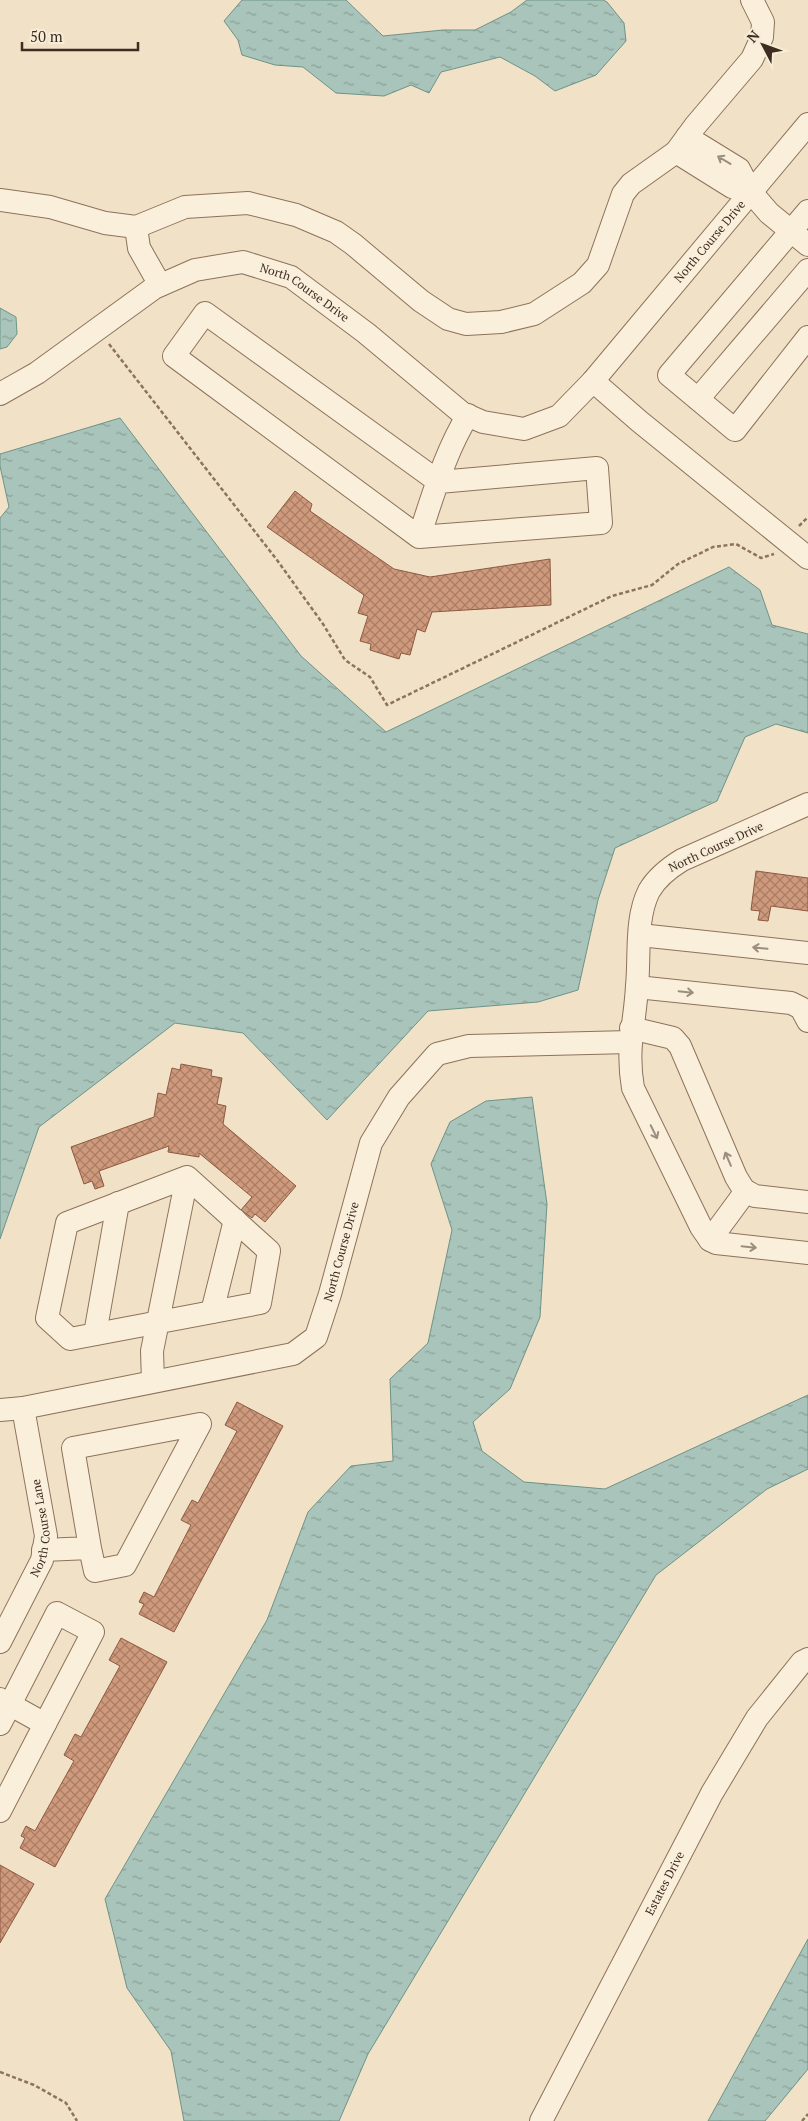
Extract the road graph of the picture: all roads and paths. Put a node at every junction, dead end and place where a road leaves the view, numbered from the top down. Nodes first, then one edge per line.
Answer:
1 (752, 0) edge
2 (808, 124) edge
3 (682, 145) junction
4 (751, 192) junction
5 (0, 200) edge
6 (808, 211) edge
7 (136, 227) junction
8 (791, 231) junction
9 (808, 246) edge
10 (808, 270) edge
11 (160, 285) junction
12 (808, 337) edge
13 (105, 339) dead end
14 (593, 382) junction
15 (0, 394) edge
16 (698, 399) junction
17 (468, 415) junction
18 (439, 482) junction
19 (808, 517) edge
20 (798, 527) dead end
21 (420, 537) junction
22 (780, 548) dead end
23 (808, 558) edge
24 (808, 804) edge
25 (640, 936) junction
26 (808, 953) edge
27 (637, 987) junction
28 (807, 1012) edge
29 (630, 1035) junction
30 (187, 1177) junction
31 (746, 1191) junction
32 (808, 1202) edge
33 (118, 1203) junction
34 (235, 1220) junction
35 (710, 1240) junction
36 (808, 1253) edge
37 (212, 1312) junction
38 (158, 1323) junction
39 (95, 1334) junction
40 (153, 1381) junction
41 (23, 1408) junction
42 (0, 1410) edge
43 (90, 1548) junction
44 (43, 1550) junction
45 (0, 1642) edge
46 (808, 1659) edge
47 (3, 1709) edge
48 (45, 1724) junction
49 (0, 1811) edge
50 (0, 2072) edge
51 (808, 2114) edge
52 (76, 2121) edge
53 (541, 2121) edge
54 (802, 2121) edge

1 - 3 street
2 - 4 street, North Course Drive
3 - 4 street
3 - 7 street
4 - 8 street
4 - 14 street, North Course Drive
5 - 7 street
6 - 8 street
7 - 11 street
8 - 9 street
8 - 16 street
10 - 16 street
11 - 15 street, North Course Drive
11 - 17 street, North Course Drive
12 - 16 street
13 - 22 path
14 - 17 street, North Course Drive
14 - 23 street
17 - 18 street
18 - 21 street
18 - 21 street
18 - 21 street
19 - 20 path
24 - 25 street, North Course Drive
26 -> 25 street
25 - 27 street, North Course Drive
27 -> 28 street
27 - 29 street, North Course Drive
31 -> 29 street, North Course Drive
29 -> 35 street, North Course Drive
29 - 40 street, North Course Drive
30 - 33 street
30 - 34 street
30 - 38 street
31 - 32 street
31 - 35 street
33 - 39 street
33 - 39 street
34 - 37 street
34 - 37 street
35 -> 36 street
37 - 38 street
38 - 39 street
38 - 40 street
40 - 41 street, North Course Drive
41 - 42 street, North Course Drive
41 - 44 street, North Course Lane
43 - 43 street
43 - 44 street
44 - 45 street, North Course Lane
46 - 53 street, Estates Drive
47 - 48 street
47 - 48 street
48 - 49 street
50 - 52 path
51 - 54 path

